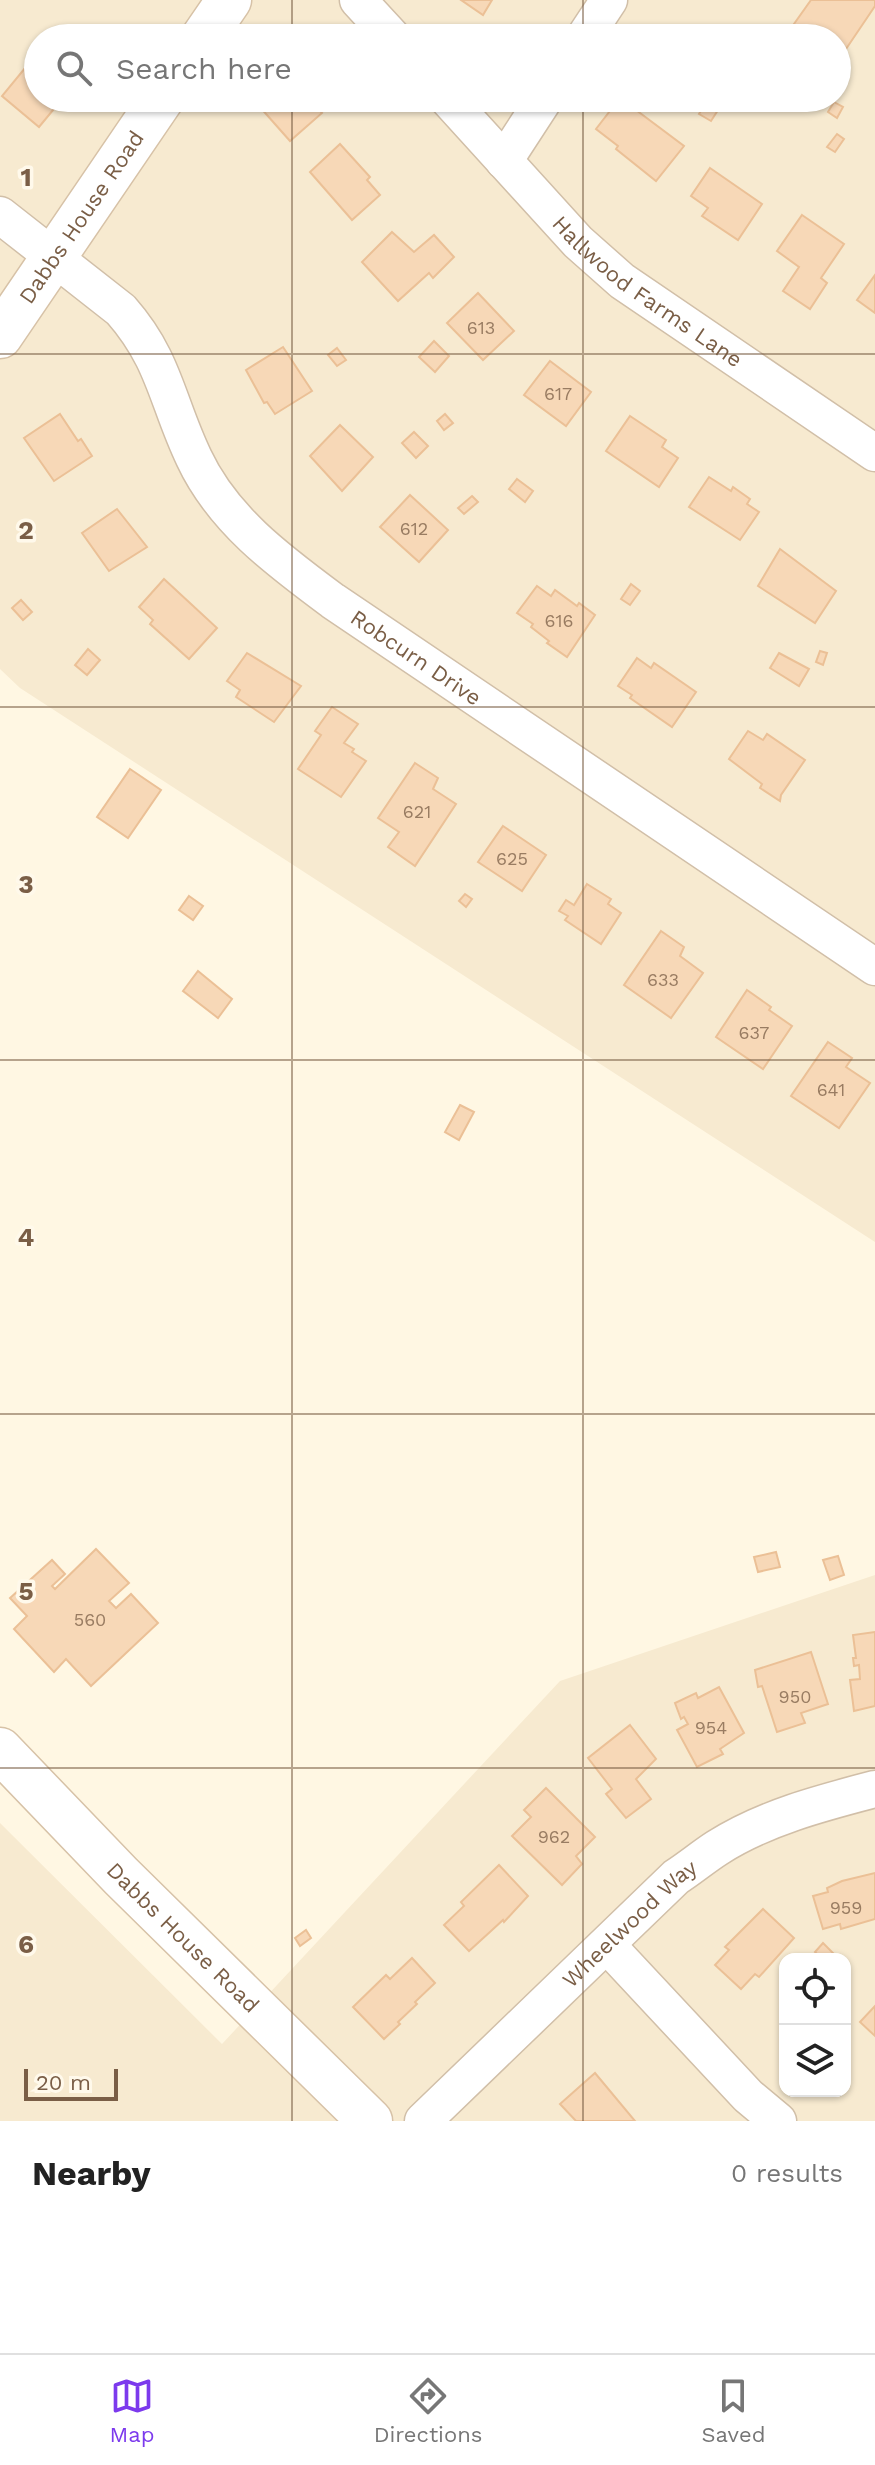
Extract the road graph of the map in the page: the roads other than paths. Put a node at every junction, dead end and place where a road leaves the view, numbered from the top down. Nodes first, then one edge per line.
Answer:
1 (229, 0) edge
2 (358, 0) edge
3 (609, 0) edge
4 (213, 24) edge
5 (380, 24) edge
6 (593, 24) edge
7 (152, 112) edge
8 (460, 112) edge
9 (536, 112) edge
10 (504, 161) junction
11 (0, 215) edge
12 (54, 256) junction
13 (0, 336) edge
14 (875, 453) edge
15 (875, 967) edge
16 (0, 1750) edge
17 (875, 1789) edge
18 (607, 1945) junction
19 (370, 2121) edge
20 (423, 2121) edge
21 (778, 2121) edge

1 - 4 street
2 - 5 street
3 - 6 street
7 - 12 street, Dabbs House Road
8 - 10 street, Hallwood Farms Lane
9 - 10 street
10 - 14 street, Hallwood Farms Lane
11 - 12 street, Robcurn Drive
12 - 13 street, Dabbs House Road
12 - 15 street, Robcurn Drive
16 - 19 street, Dabbs House Road
17 - 18 street, Wheelwood Way
18 - 20 street, Wheelwood Way
18 - 21 street

